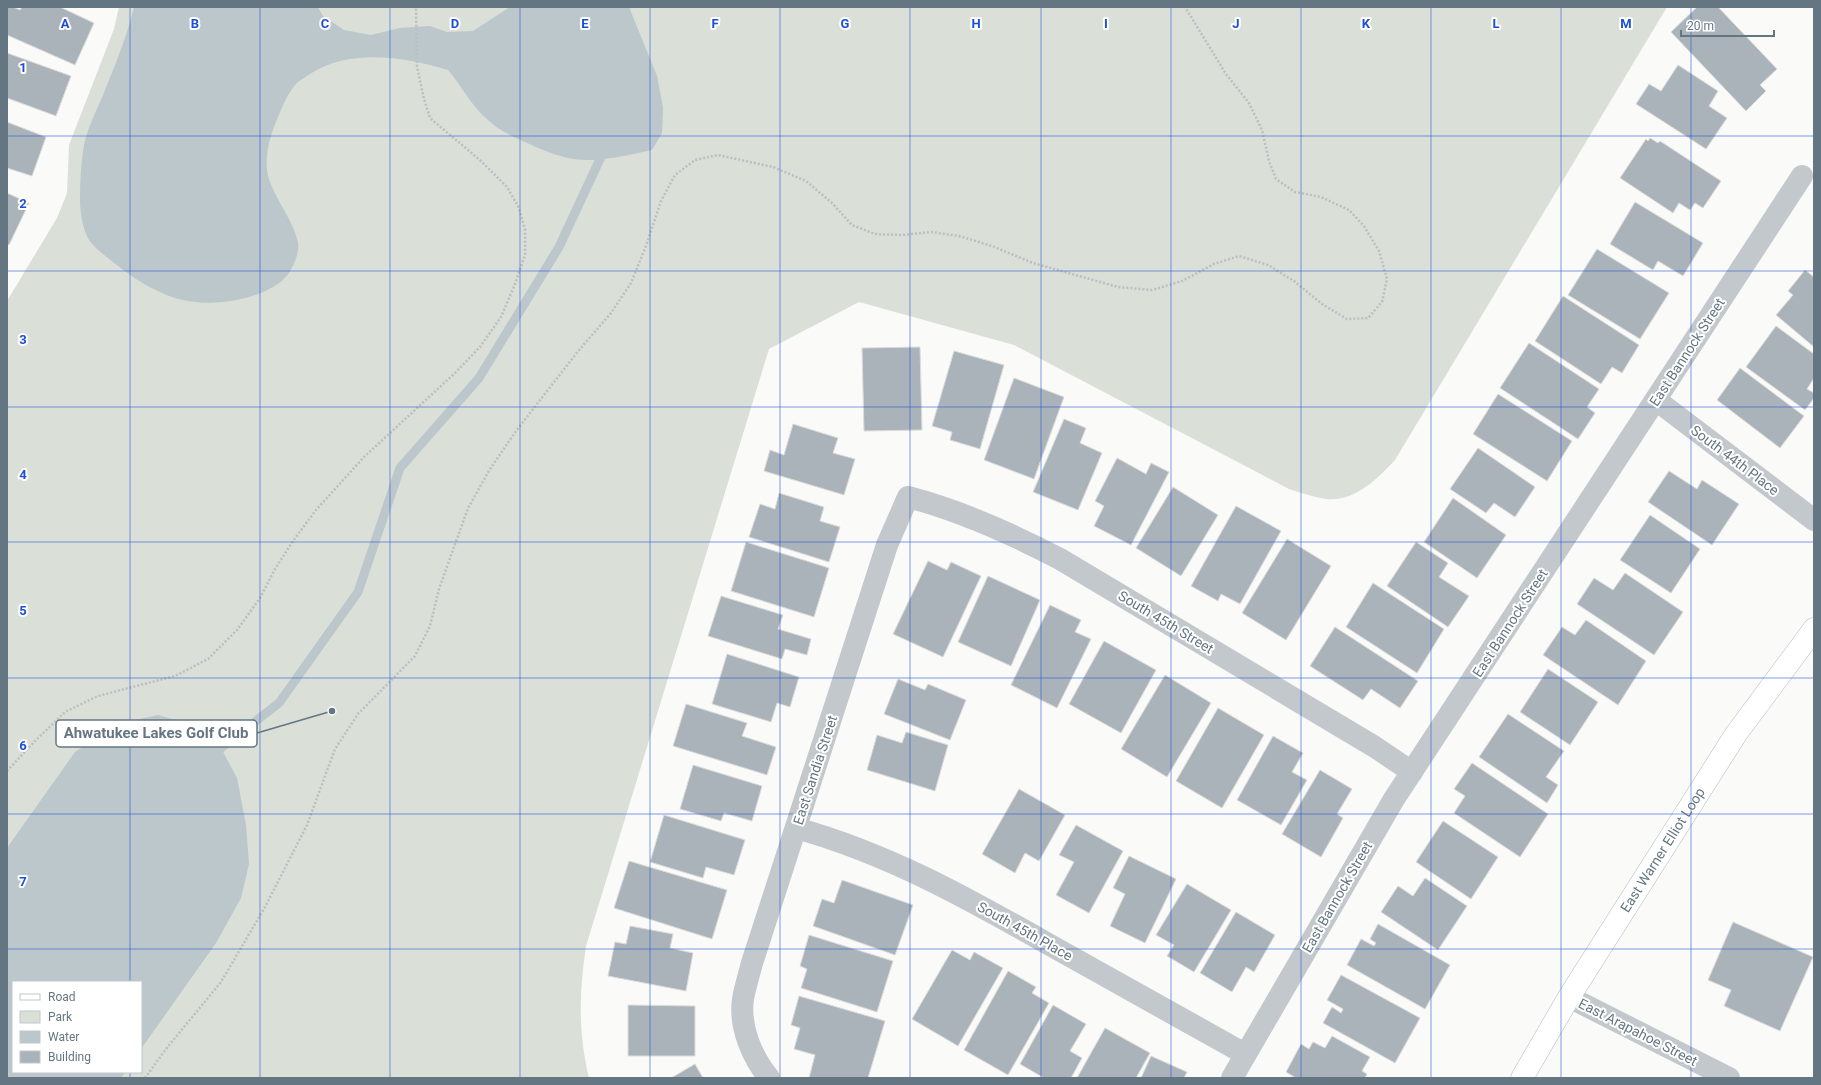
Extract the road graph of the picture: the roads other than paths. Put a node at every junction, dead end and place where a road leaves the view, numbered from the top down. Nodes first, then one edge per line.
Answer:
1 (1802, 176) dead end
2 (1656, 400) junction
3 (908, 498) joint
4 (1814, 520) edge
5 (1814, 629) edge
6 (1412, 772) junction
7 (796, 828) junction
8 (1569, 997) junction
9 (1245, 1054) junction
10 (769, 1078) edge
11 (1232, 1078) edge
12 (1522, 1078) edge
13 (1729, 1078) edge

1 - 2 street, East Bannock Street
2 - 4 street, South 44th Place
2 - 6 street, East Bannock Street
3 - 6 street, South 45th Street
3 - 7 street, East Sandia Street
5 - 8 main road, East Warner Elliot Loop
6 - 9 street, East Bannock Street
7 - 9 street, South 45th Place
7 - 10 street, East Sandia Street
8 - 12 main road, East Warner Elliot Loop
8 - 13 street, East Arapahoe Street
9 - 11 street, East Bannock Street

